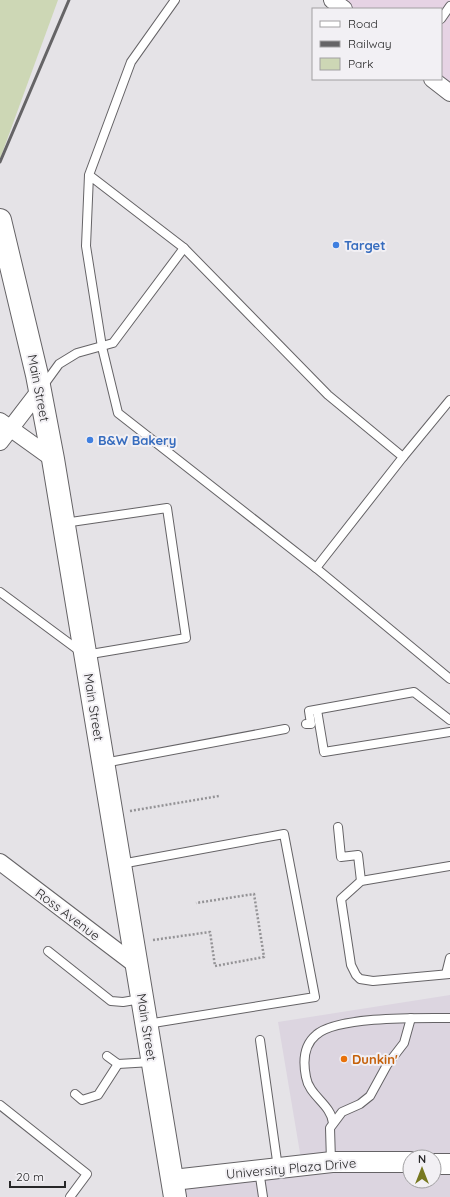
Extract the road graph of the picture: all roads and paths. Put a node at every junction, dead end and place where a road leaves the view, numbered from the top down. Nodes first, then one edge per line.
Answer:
1 (175, 0) edge
2 (332, 0) edge
3 (450, 6) edge
4 (343, 8) edge
5 (442, 18) edge
6 (433, 80) edge
7 (450, 93) edge
8 (89, 175) junction
9 (0, 220) edge
10 (184, 248) junction
11 (102, 347) junction
12 (40, 390) junction
13 (450, 400) edge
14 (5, 425) edge
15 (0, 442) edge
16 (403, 457) junction
17 (53, 459) junction
18 (63, 523) junction
19 (316, 568) junction
20 (0, 592) edge
21 (85, 655) junction
22 (450, 679) edge
23 (317, 710) junction
24 (450, 720) edge
25 (306, 724) dead end
26 (285, 729) dead end
27 (450, 732) edge
28 (103, 763) junction
29 (219, 796) dead end
30 (112, 814) junction
31 (338, 827) dead end
32 (0, 862) edge
33 (120, 864) junction
34 (450, 866) edge
35 (361, 881) junction
36 (196, 902) dead end
37 (133, 944) junction
38 (48, 951) dead end
39 (450, 958) edge
40 (137, 966) junction
41 (448, 974) edge
42 (142, 999) junction
43 (411, 1018) junction
44 (450, 1018) edge
45 (147, 1024) junction
46 (260, 1040) dead end
47 (107, 1056) dead end
48 (153, 1062) junction
49 (118, 1064) junction
50 (75, 1094) dead end
51 (0, 1105) edge
52 (333, 1123) junction
53 (332, 1162) junction
54 (402, 1162) edge
55 (268, 1169) junction
56 (174, 1189) edge
57 (70, 1197) edge
58 (263, 1197) edge

1 - 8 lane
2 - 4 street
3 - 5 lane
6 - 7 street
8 - 10 lane
8 - 11 lane
9 - 12 main road, Main Street
10 - 11 lane
10 - 16 lane
11 - 12 lane
11 - 19 lane
12 - 14 street
12 - 17 main road, Main Street
13 - 16 lane
14 - 15 street
14 - 17 street
16 - 19 lane
17 - 18 main road, Main Street
18 - 21 main road, Main Street
18 - 21 lane
19 - 22 lane
20 - 21 lane
21 - 28 main road, Main Street
23 - 24 lane
23 - 25 lane
23 - 27 lane
26 - 28 lane
28 - 30 main road, Main Street
29 - 30 path
30 - 33 main road, Main Street
31 - 35 lane
32 - 40 street, Ross Avenue
33 - 37 main road, Main Street
33 - 45 lane
34 - 35 lane
35 - 41 lane
36 - 37 path
37 - 40 main road, Main Street
38 - 42 lane
39 - 41 lane
40 - 42 main road, Main Street
42 - 45 main road, Main Street
43 - 44 lane
43 - 52 lane
43 - 52 lane
45 - 48 main road, Main Street
46 - 55 lane
47 - 49 lane
48 - 49 lane
48 - 56 main road, Main Street
49 - 50 lane
51 - 57 lane
52 - 53 lane
53 - 54 street, University Plaza Drive
53 - 55 street, University Plaza Drive
55 - 56 street, University Plaza Drive
55 - 58 lane

